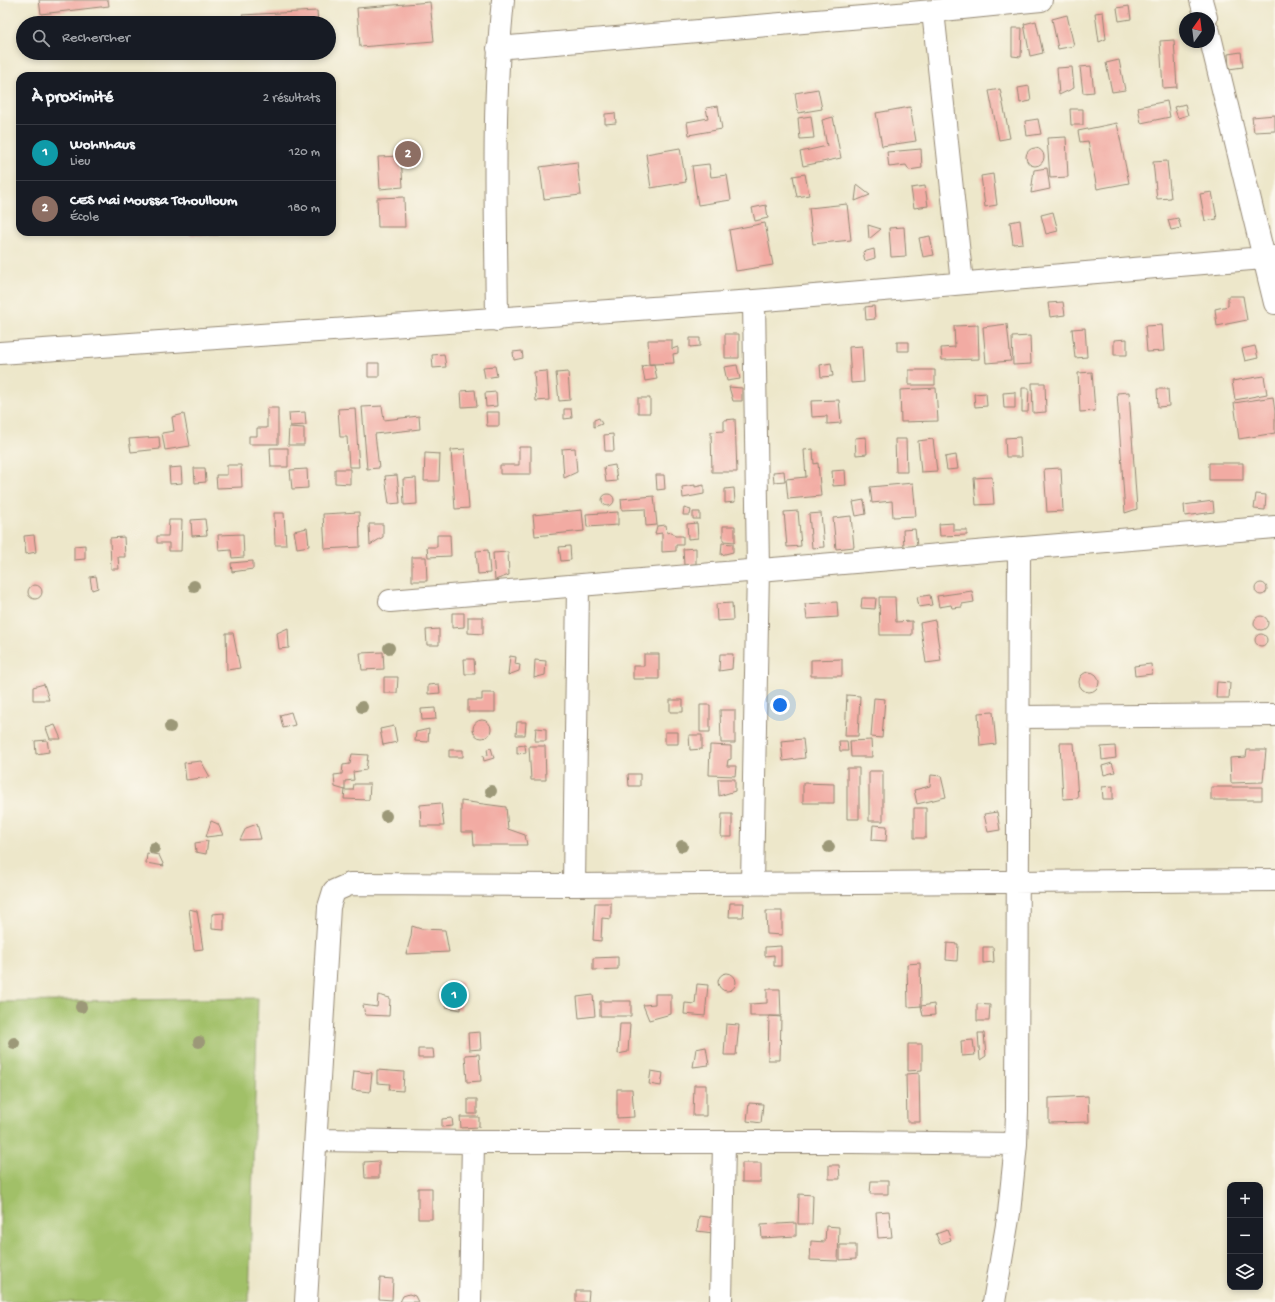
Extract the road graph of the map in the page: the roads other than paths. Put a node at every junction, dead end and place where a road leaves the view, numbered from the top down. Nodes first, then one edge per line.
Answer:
1 (503, 0) edge
2 (1041, 0) edge
3 (1201, 0) edge
4 (933, 11) junction
5 (1204, 12) edge
6 (498, 48) junction
7 (1213, 48) edge
8 (1269, 257) edge
9 (962, 283) junction
10 (754, 301) junction
11 (1275, 303) edge
12 (497, 320) junction
13 (0, 354) edge
14 (1275, 527) edge
15 (1019, 548) junction
16 (758, 570) junction
17 (578, 586) junction
18 (390, 601) dead end
19 (1275, 715) edge
20 (1019, 717) junction
21 (1275, 880) edge
22 (1019, 882) junction
23 (752, 883) junction
24 (574, 885) junction
25 (316, 1140) junction
26 (473, 1142) junction
27 (724, 1142) junction
28 (1016, 1144) junction
29 (306, 1302) edge
30 (470, 1302) edge
31 (721, 1302) edge
32 (994, 1302) edge

1 - 6 street
2 - 4 street
3 - 5 street
4 - 6 street
4 - 9 street
6 - 12 street
7 - 8 street
8 - 9 street
8 - 11 street
9 - 10 street
10 - 12 street
10 - 16 street
12 - 13 street
14 - 15 street
15 - 16 street
15 - 20 street
16 - 17 street
16 - 23 street
17 - 18 street
17 - 24 street
19 - 20 street
20 - 22 street
21 - 22 street
22 - 23 street
22 - 28 street
23 - 24 street
24 - 25 street
25 - 26 street
25 - 29 street
26 - 27 street
26 - 30 street
27 - 28 street
27 - 31 street
28 - 32 street

